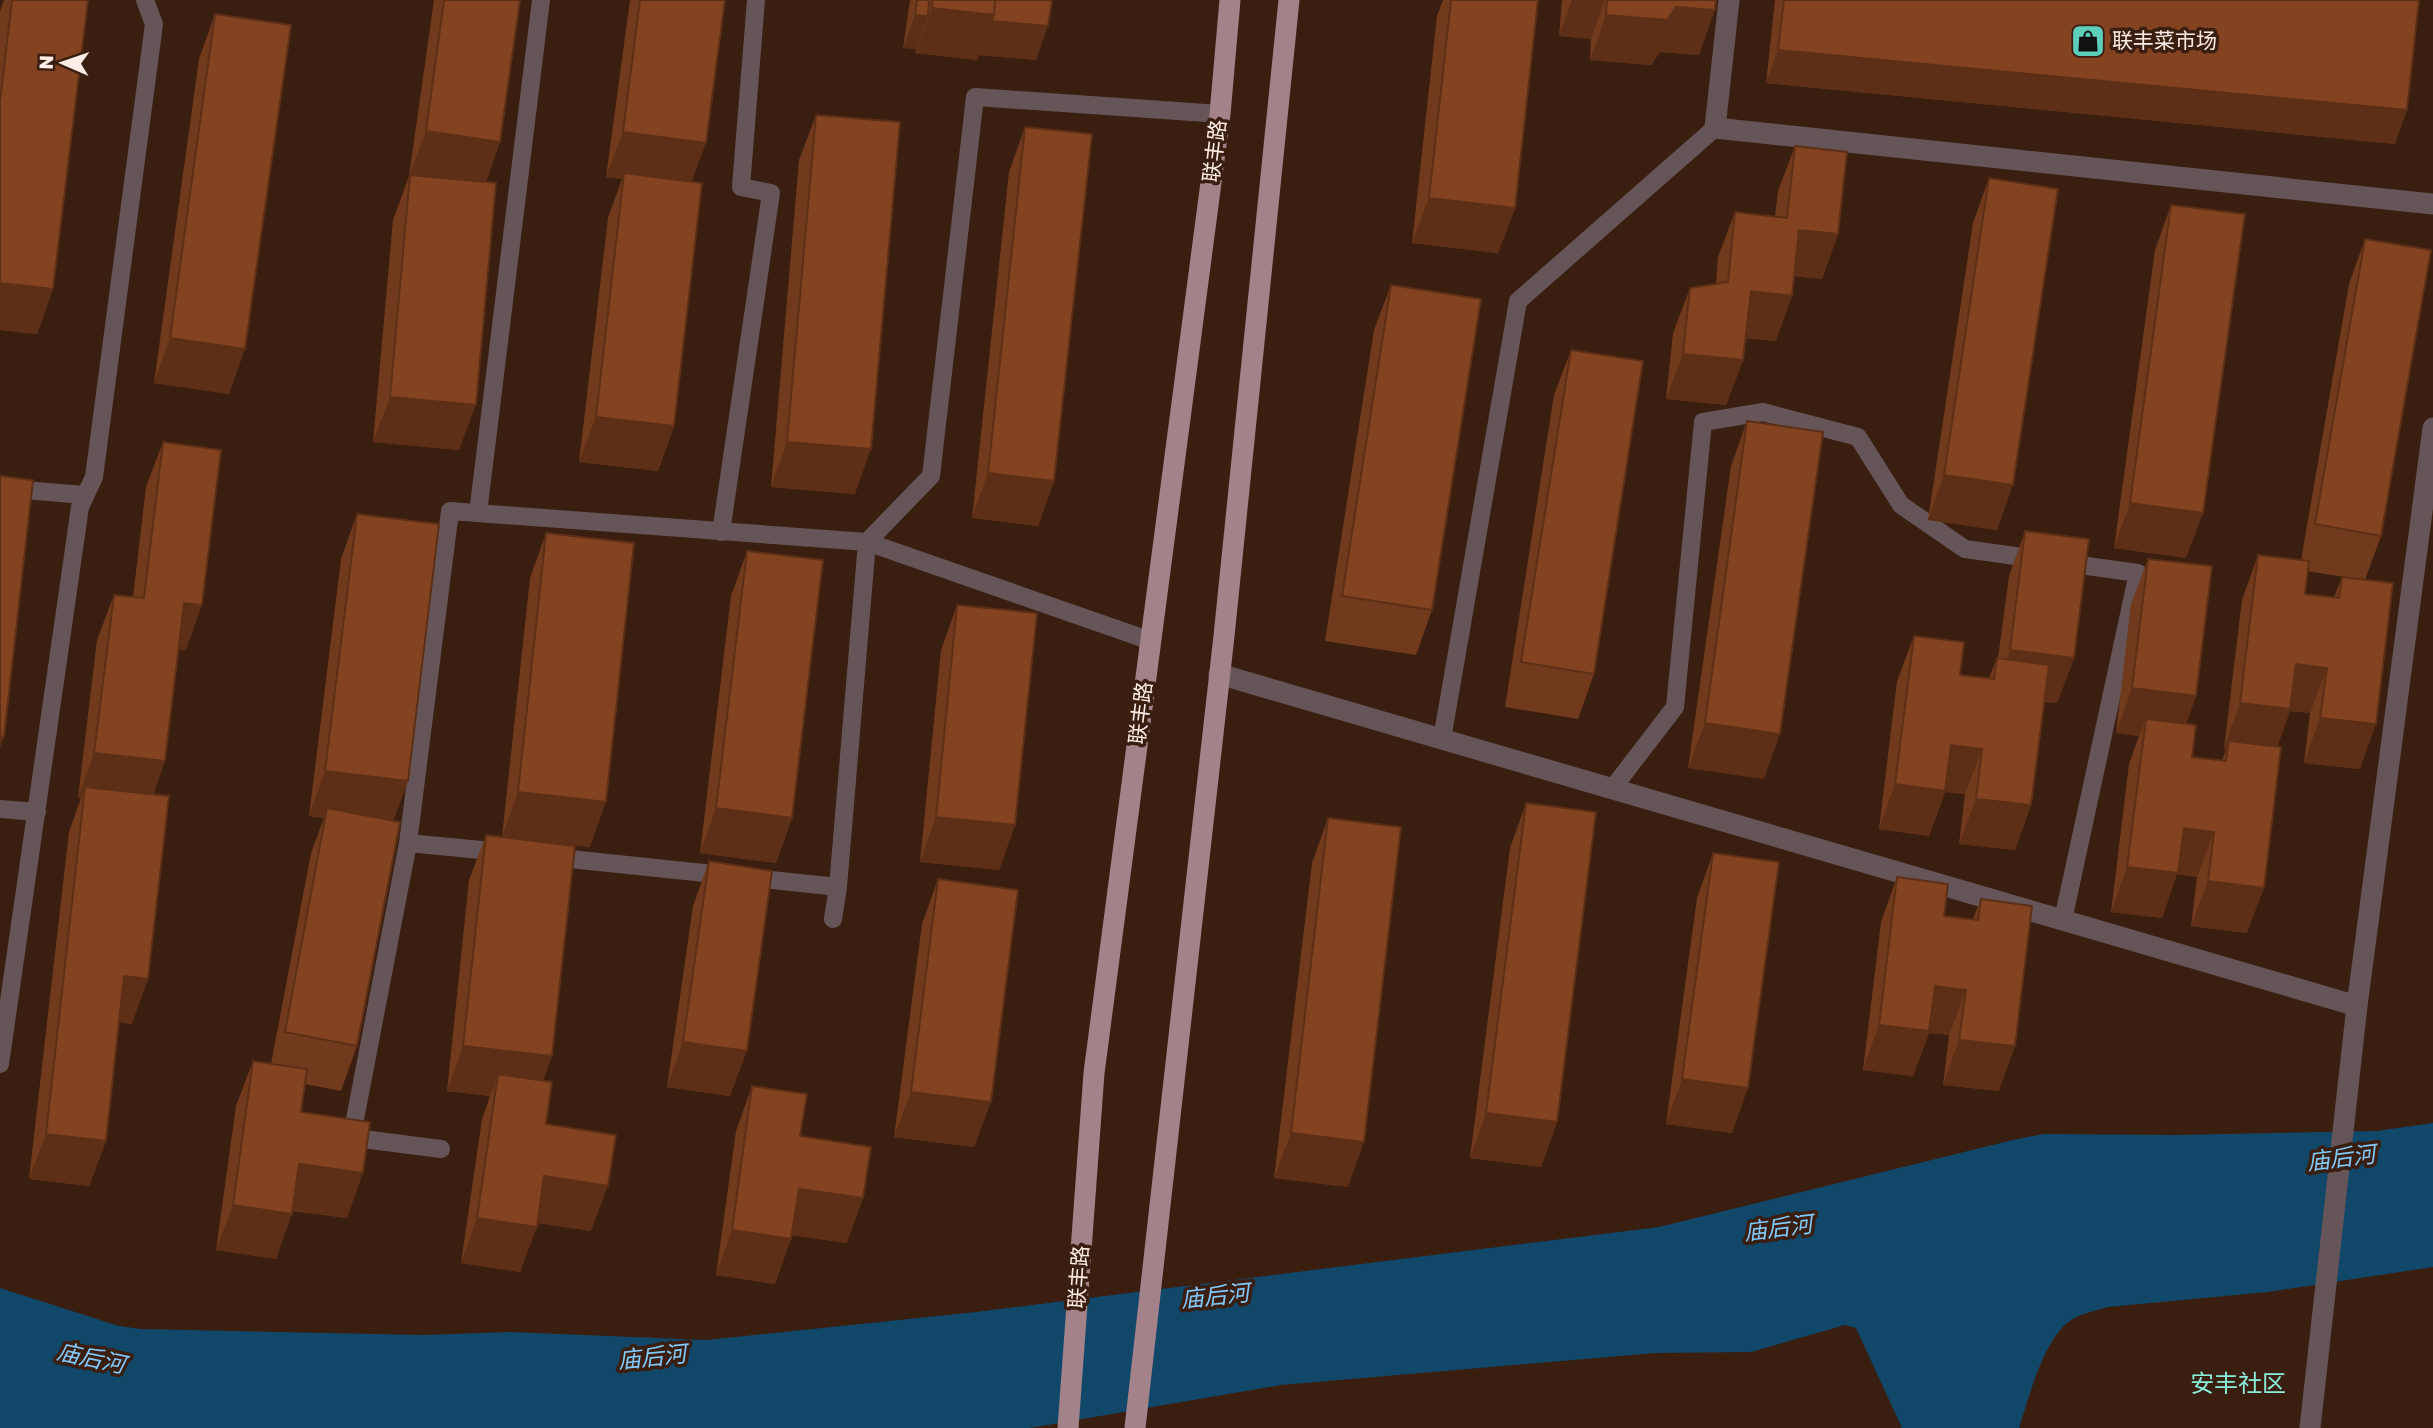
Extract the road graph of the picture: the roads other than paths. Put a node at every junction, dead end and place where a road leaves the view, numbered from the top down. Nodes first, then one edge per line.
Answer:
1 (145, 0) edge
2 (541, 0) edge
3 (757, 0) edge
4 (1230, 0) edge
5 (1289, 0) edge
6 (1729, 0) edge
7 (1220, 114) junction
8 (1715, 128) junction
9 (2433, 204) edge
10 (2433, 428) edge
11 (0, 488) edge
12 (85, 495) junction
13 (478, 513) junction
14 (721, 532) junction
15 (867, 542) junction
16 (1151, 641) junction
17 (1219, 674) junction
18 (1441, 739) junction
19 (1612, 789) junction
20 (0, 809) edge
21 (37, 812) junction
22 (408, 842) junction
23 (838, 887) junction
24 (833, 919) dead end
25 (2063, 920) junction
26 (2358, 996) junction
27 (0, 1064) edge
28 (441, 1149) dead end
29 (2310, 1421) edge
30 (1068, 1428) edge
31 (1135, 1428) edge

1 - 12 lane
2 - 13 lane
3 - 14 lane
4 - 7 main road, 联丰路
5 - 17 main road
6 - 8 street
7 - 15 lane
7 - 16 main road, 联丰路
8 - 9 street
8 - 18 lane
10 - 26 street
11 - 12 lane
12 - 21 lane
13 - 14 lane
13 - 22 lane
14 - 15 lane
15 - 16 lane
15 - 23 lane
16 - 30 main road, 联丰路
17 - 18 street
17 - 31 main road
18 - 19 street
19 - 25 street
19 - 25 lane
20 - 21 lane
21 - 27 lane
22 - 23 lane
22 - 28 lane
23 - 24 lane
25 - 26 street
26 - 29 street

